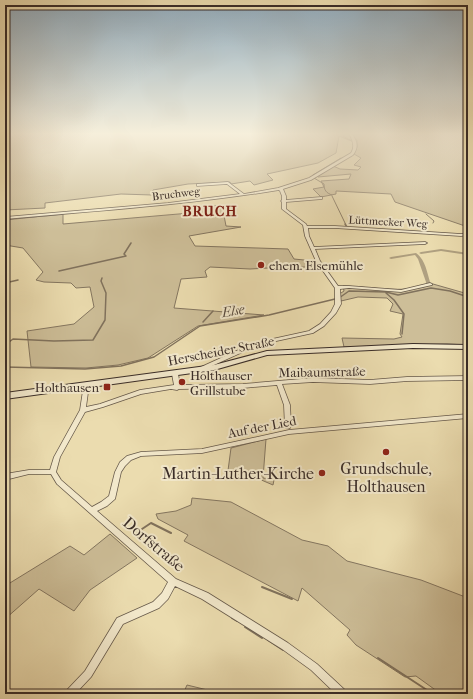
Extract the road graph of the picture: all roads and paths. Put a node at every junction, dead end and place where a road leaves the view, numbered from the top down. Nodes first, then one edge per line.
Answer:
1 (331, 167) edge
2 (198, 185) dead end
3 (280, 189) junction
4 (243, 195) junction
5 (321, 198) dead end
6 (283, 201) junction
7 (5, 218) edge
8 (307, 229) junction
9 (468, 234) edge
10 (425, 243) dead end
11 (312, 248) junction
12 (430, 284) dead end
13 (337, 288) junction
14 (468, 347) edge
15 (201, 369) junction
16 (175, 374) junction
17 (468, 378) edge
18 (279, 383) junction
19 (86, 385) junction
20 (177, 388) junction
21 (5, 396) edge
22 (83, 410) junction
23 (468, 416) edge
24 (288, 426) dead end
25 (53, 472) junction
26 (5, 477) edge
27 (92, 510) junction
28 (174, 581) junction
29 (69, 694) edge
30 (343, 694) edge

1 - 3 street, Bruchweg
2 - 4 street
3 - 4 street, Bruchweg
3 - 6 street
4 - 7 street, Bruchweg
5 - 6 street
6 - 8 street
8 - 9 street, Lüttmecker Weg
8 - 11 street
10 - 11 street
11 - 13 street
12 - 13 street
13 - 15 street
14 - 15 main road, Herscheider Straße
15 - 16 main road, Herscheider Straße
16 - 19 main road, Herscheider Straße
16 - 20 street
17 - 18 street, Maibaumstraße
18 - 20 street, Maibaumstraße
18 - 24 street
19 - 21 main road, Herscheider Straße
19 - 22 street
20 - 22 street, Maibaumstraße
22 - 25 street
23 - 27 street, Auf der Lied
25 - 26 street
25 - 27 street, Dorfstraße
27 - 28 street, Dorfstraße
28 - 29 street
28 - 30 street, Dorfstraße

